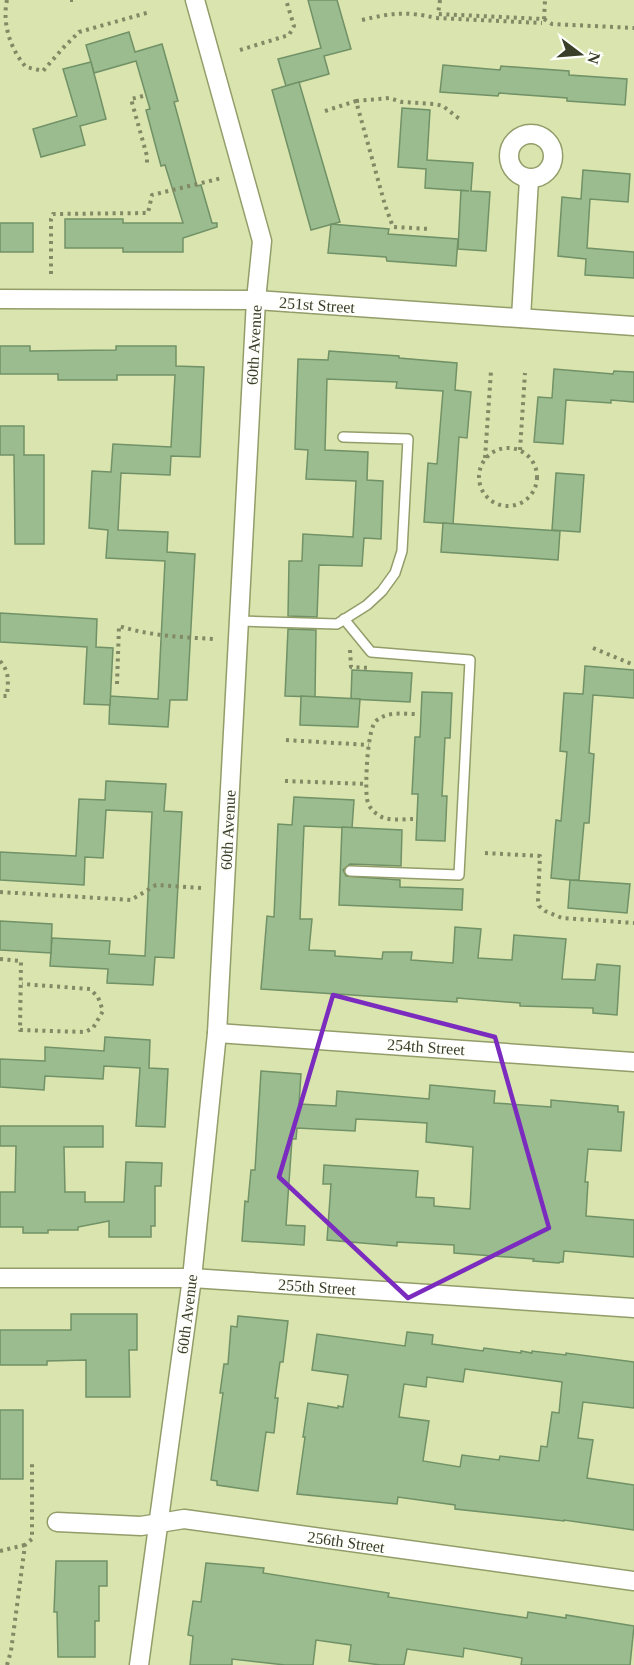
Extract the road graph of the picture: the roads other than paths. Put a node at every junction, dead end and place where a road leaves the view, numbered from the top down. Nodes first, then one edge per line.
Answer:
1 (195, 0) edge
2 (529, 178) dead end
3 (0, 299) edge
4 (256, 300) junction
5 (521, 318) junction
6 (634, 326) edge
7 (343, 437) dead end
8 (344, 619) junction
9 (239, 621) junction
10 (350, 871) dead end
11 (217, 1033) junction
12 (634, 1062) edge
13 (0, 1278) edge
14 (192, 1278) junction
15 (634, 1308) edge
16 (57, 1522) dead end
17 (159, 1522) junction
18 (634, 1581) edge
19 (139, 1665) edge

1 - 4 street, 60th Avenue
2 - 5 street
3 - 4 street, 251st Street
4 - 5 street, 251st Street
4 - 9 street, 60th Avenue
5 - 6 street, 251st Street
7 - 8 lane
8 - 9 lane
8 - 10 lane
9 - 11 street, 60th Avenue
11 - 12 street, 254th Street
11 - 14 street, 60th Avenue
13 - 14 street, 255th Street
14 - 15 street, 255th Street
14 - 17 street, 60th Avenue
16 - 17 street, 256th Street
17 - 18 street, 256th Street
17 - 19 street, 60th Avenue

